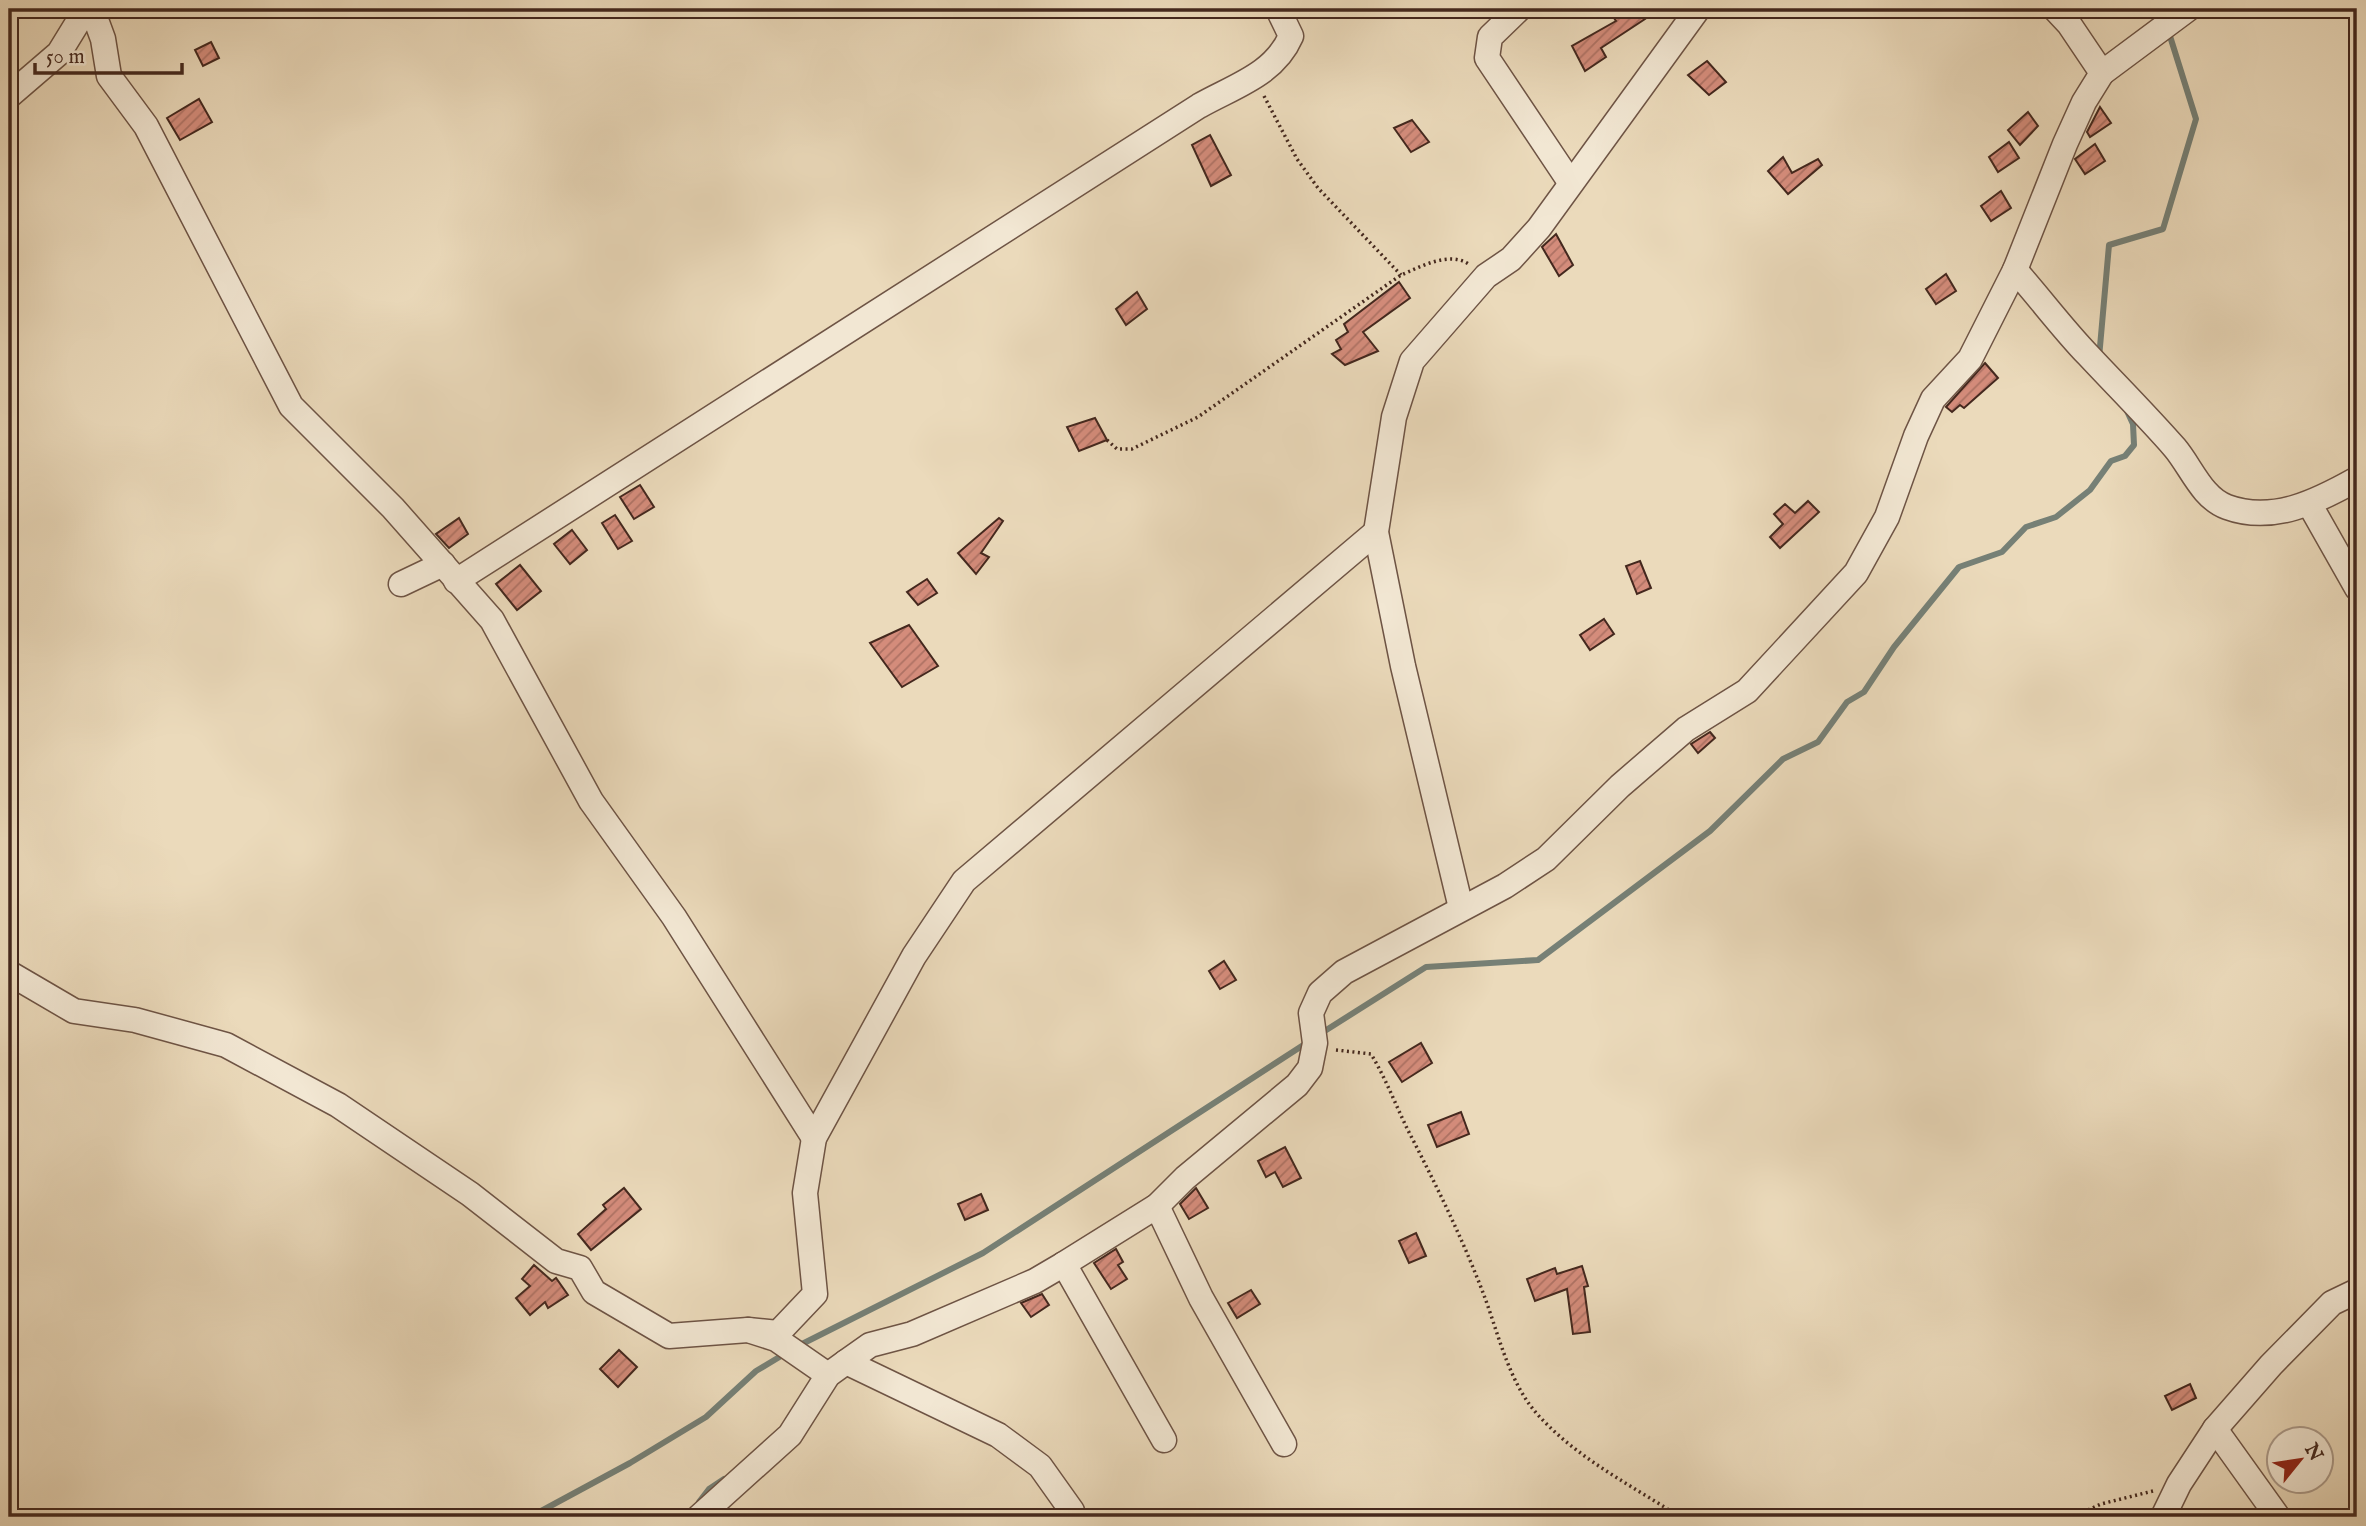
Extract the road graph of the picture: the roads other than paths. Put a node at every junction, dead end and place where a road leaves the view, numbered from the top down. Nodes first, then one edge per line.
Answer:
1 (86, 9) edge
2 (92, 9) edge
3 (1278, 9) edge
4 (1519, 9) edge
5 (1698, 9) edge
6 (2055, 9) edge
7 (2188, 9) edge
8 (2102, 73) junction
9 (9, 96) edge
10 (1570, 182) junction
11 (2015, 270) junction
12 (2357, 479) edge
13 (2309, 505) junction
14 (1376, 532) junction
15 (449, 573) junction
16 (401, 584) dead end
17 (2357, 588) edge
18 (1461, 908) junction
19 (9, 973) edge
20 (814, 1138) junction
21 (1157, 1206) junction
22 (1064, 1264) junction
23 (2357, 1291) edge
24 (748, 1330) junction
25 (837, 1369) junction
26 (2216, 1429) junction
27 (1164, 1440) dead end
28 (1284, 1444) dead end
29 (699, 1517) edge
30 (1073, 1517) edge
31 (2163, 1517) edge
32 (2278, 1517) edge

1 - 9 street
2 - 15 street
3 - 15 street
4 - 10 street
5 - 10 street
6 - 8 street
7 - 8 street
8 - 11 street
10 - 14 street
11 - 13 street
11 - 18 street
12 - 13 street
13 - 17 street
14 - 18 street
14 - 20 street
15 - 16 street
15 - 20 street
18 - 21 street
19 - 24 street
20 - 24 street
21 - 22 street
21 - 28 street
22 - 25 street
22 - 27 street
23 - 26 street
24 - 25 street
25 - 29 street
25 - 30 street
26 - 31 street
26 - 32 street

